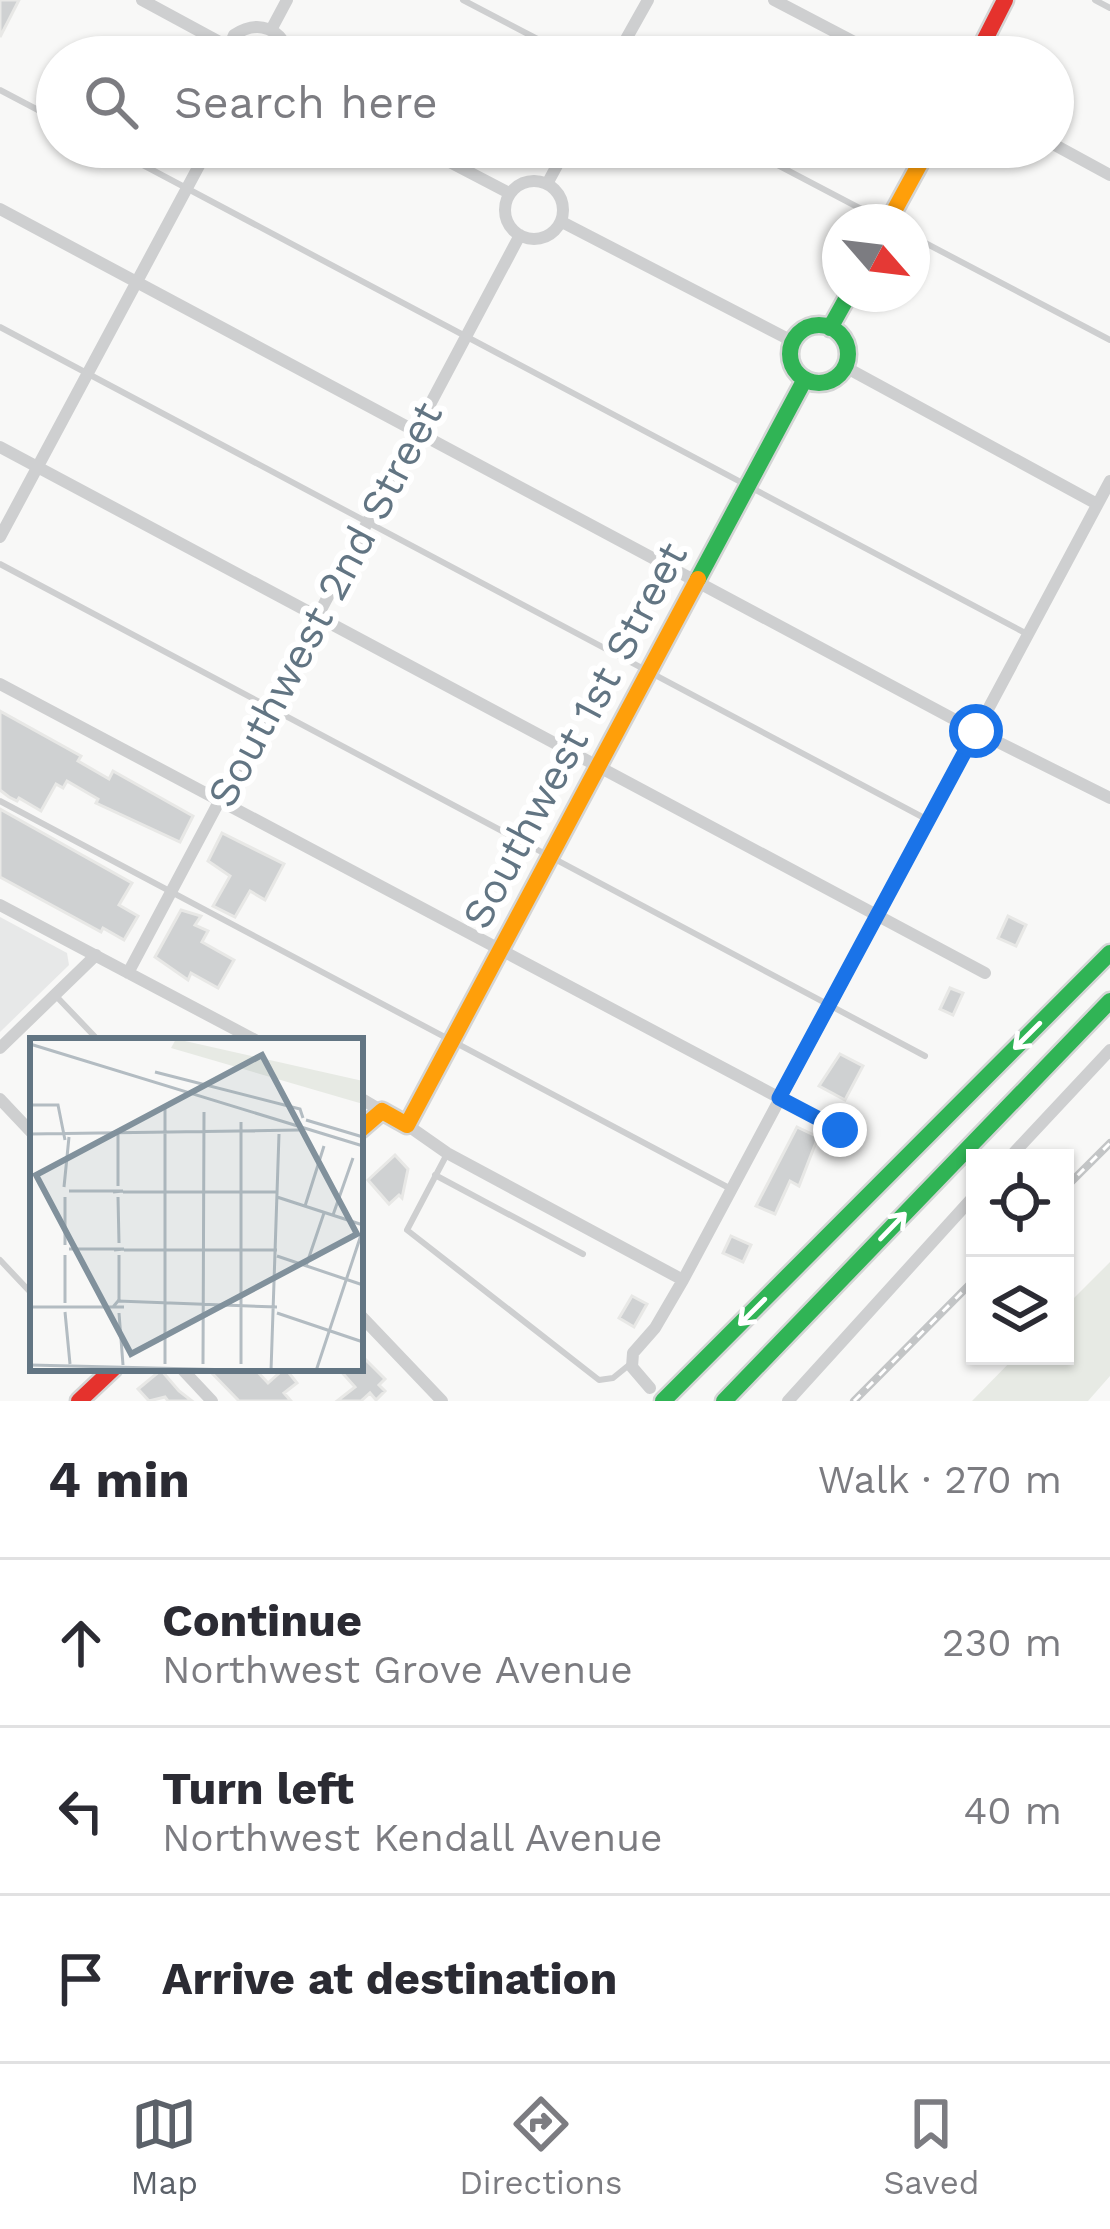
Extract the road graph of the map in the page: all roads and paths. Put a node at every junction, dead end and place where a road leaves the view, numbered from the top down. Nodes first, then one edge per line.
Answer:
1 (142, 0) edge
2 (287, 0) edge
3 (464, 0) edge
4 (648, 0) edge
5 (774, 0) edge
6 (1006, 0) edge
7 (1095, 0) edge
8 (1110, 8) edge
9 (271, 30) junction
10 (201, 36) edge
11 (237, 36) edge
12 (278, 36) edge
13 (532, 36) edge
14 (628, 36) edge
15 (843, 36) edge
16 (987, 36) edge
17 (0, 90) edge
18 (36, 109) edge
19 (1074, 156) edge
20 (149, 168) edge
21 (198, 168) edge
22 (461, 168) edge
23 (556, 168) edge
24 (783, 168) edge
25 (917, 168) edge
26 (1110, 176) edge
27 (548, 184) junction
28 (187, 188) junction
29 (509, 193) junction
30 (852, 204) edge
31 (897, 204) edge
32 (0, 209) edge
33 (562, 222) junction
34 (520, 235) junction
35 (930, 245) edge
36 (136, 283) junction
37 (839, 312) edge
38 (0, 327) edge
39 (830, 328) junction
40 (465, 338) junction
41 (1110, 340) edge
42 (792, 341) junction
43 (847, 368) junction
44 (88, 373) junction
45 (805, 379) junction
46 (416, 431) junction
47 (0, 447) edge
48 (38, 467) junction
49 (1110, 481) edge
50 (748, 485) junction
51 (1097, 504) junction
52 (368, 522) junction
53 (0, 538) edge
54 (0, 564) edge
55 (697, 582) junction
56 (317, 618) junction
57 (1028, 634) junction
58 (648, 672) junction
59 (0, 684) edge
60 (269, 706) junction
61 (976, 731) junction
62 (598, 765) junction
63 (1110, 798) edge
64 (0, 801) edge
65 (218, 801) junction
66 (928, 820) junction
67 (551, 854) junction
68 (171, 892) junction
69 (0, 905) edge
70 (877, 915) junction
71 (500, 950) junction
72 (1110, 953) edge
73 (96, 955) junction
74 (128, 973) junction
75 (985, 973) dead end
76 (56, 996) junction
77 (1110, 1000) edge
78 (830, 1004) junction
79 (234, 1036) edge
80 (96, 1038) edge
81 (2, 1042) edge
82 (451, 1042) junction
83 (1110, 1050) edge
84 (926, 1056) dead end
85 (779, 1098) junction
86 (0, 1099) edge
87 (363, 1100) edge
88 (382, 1111) junction
89 (407, 1125) junction
90 (363, 1127) edge
91 (840, 1130) dead end
92 (30, 1131) edge
93 (1017, 1149) edge
94 (447, 1153) junction
95 (436, 1175) junction
96 (731, 1189) junction
97 (966, 1205) edge
98 (583, 1254) dead end
99 (0, 1260) edge
100 (683, 1280) junction
101 (30, 1292) edge
102 (363, 1318) edge
103 (632, 1363) junction
104 (107, 1371) edge
105 (184, 1371) edge
106 (656, 1395) edge
107 (80, 1401) edge
108 (212, 1401) edge
109 (442, 1401) edge
110 (724, 1401) edge
111 (788, 1401) edge

1 - 10 street
2 - 9 street
3 - 13 lane
4 - 14 street
5 - 15 street
6 - 16 main road
7 - 8 lane
9 - 11 street
9 - 12 street
17 - 18 lane
19 - 26 street
20 - 28 lane
21 - 28 street
22 - 29 street
23 - 27 street
24 - 30 lane
25 - 31 main road
27 - 29 street
27 - 33 street
28 - 36 street
28 - 40 lane
29 - 34 street
32 - 36 street
33 - 34 street
33 - 42 street
34 - 40 street, Southwest 2nd Street
35 - 41 lane
36 - 44 street
36 - 46 street
37 - 39 main road
38 - 44 lane
39 - 42 main road
39 - 43 main road
40 - 46 street, Southwest 2nd Street
40 - 50 lane
42 - 45 main road
43 - 45 main road
43 - 51 street
44 - 48 street
44 - 52 lane
45 - 50 main road, Southwest 1st Street
46 - 52 street, Southwest 2nd Street
46 - 55 street
47 - 48 street
48 - 53 street
48 - 56 street
49 - 51 street
50 - 55 main road, Southwest 1st Street
50 - 57 lane
51 - 57 street
52 - 56 street, Southwest 2nd Street
52 - 58 lane
54 - 60 lane
55 - 58 main road, Southwest 1st Street
55 - 61 street
56 - 60 street, Southwest 2nd Street
56 - 62 street
57 - 61 street
58 - 62 main road, Southwest 1st Street
58 - 66 lane
59 - 65 street
60 - 65 street, Southwest 2nd Street
60 - 67 lane
61 - 63 street
61 - 66 street
62 - 67 main road, Southwest 1st Street
62 - 70 street
64 - 68 lane
65 - 68 street, Southwest 2nd Street
65 - 71 street
66 - 70 street
67 - 71 main road, Southwest 1st Street
67 - 78 lane
68 - 74 street, Southwest 2nd Street
68 - 82 lane
69 - 73 street
70 - 75 street
70 - 78 street
71 - 82 main road, Southwest 1st Street
71 - 85 street
72 -> 106 main road
73 - 74 street
73 - 76 street
74 - 79 street
76 - 80 lane
76 - 81 street
110 -> 77 main road
78 - 84 lane
78 - 85 street
82 - 89 main road, Southwest 1st Street
82 - 96 lane
83 - 93 street
85 - 91 street
85 - 96 street
86 - 92 street
87 - 88 street
88 - 89 main road
88 - 90 main road
89 - 94 street
94 - 95 lane
94 - 100 street
95 - 98 lane
95 - 103 lane
96 - 100 street
97 - 111 street
99 - 101 lane
100 - 103 street
102 - 109 street
103 - 106 street
104 - 107 main road
105 - 108 street

